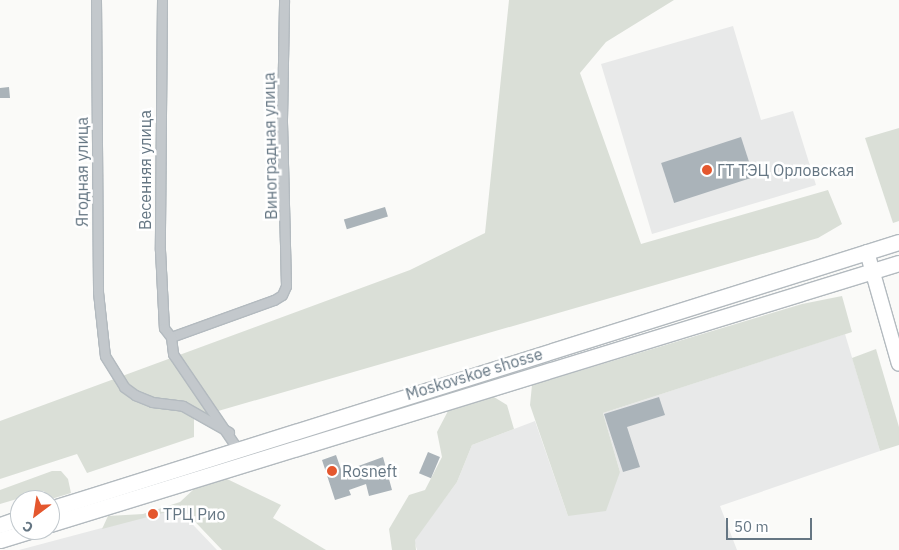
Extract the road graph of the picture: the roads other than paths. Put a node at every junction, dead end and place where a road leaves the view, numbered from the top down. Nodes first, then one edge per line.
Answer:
1 (96, 0) edge
2 (162, 0) edge
3 (284, 0) edge
4 (899, 242) edge
5 (867, 252) junction
6 (899, 263) edge
7 (873, 272) junction
8 (171, 337) junction
9 (899, 364) edge
10 (229, 432) junction
11 (237, 448) junction
12 (60, 506) edge
13 (60, 521) edge

1 - 10 street, Ягодная улица
2 - 8 street, Весенняя улица
3 - 8 street, Виноградная улица
4 - 5 main road, Moskovskoe shosse
5 - 7 main road
5 - 11 main road, Moskovskoe shosse
6 - 7 main road, Moskovskoe shosse
7 - 9 main road
7 - 13 main road, Moskovskoe shosse
8 - 10 street, Весенняя улица
10 - 11 street, Весенняя улица
11 - 12 main road, Moskovskoe shosse

